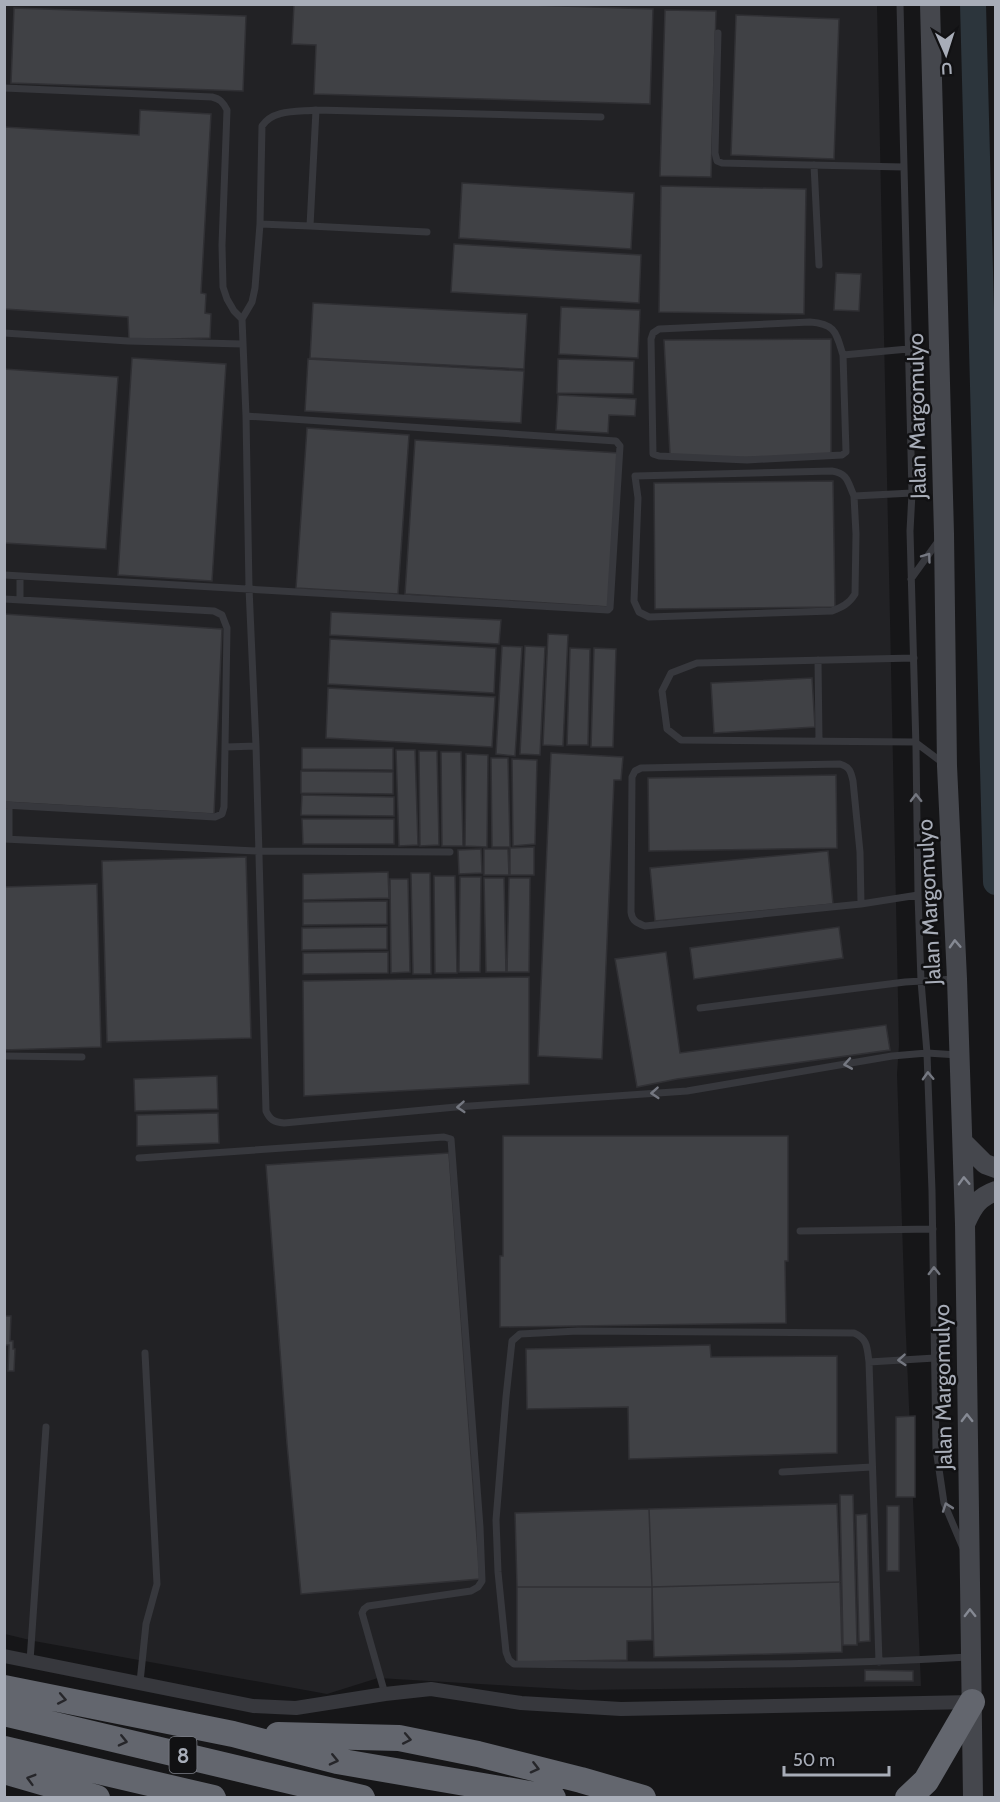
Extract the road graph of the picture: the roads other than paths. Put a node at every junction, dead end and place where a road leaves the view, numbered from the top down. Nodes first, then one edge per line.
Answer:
1 (900, 4) edge
2 (930, 4) edge
3 (718, 33) dead end
4 (4, 88) edge
5 (316, 110) junction
6 (601, 117) dead end
7 (814, 165) junction
8 (904, 167) junction
9 (260, 224) junction
10 (310, 226) junction
11 (427, 232) dead end
12 (819, 265) dead end
13 (242, 319) junction
14 (4, 333) edge
15 (242, 344) junction
16 (908, 349) junction
17 (843, 355) junction
18 (246, 416) junction
19 (912, 493) junction
20 (854, 496) junction
21 (944, 534) junction
22 (4, 575) edge
23 (20, 576) junction
24 (911, 579) junction
25 (249, 588) junction
26 (4, 599) edge
27 (20, 600) junction
28 (914, 658) junction
29 (818, 660) junction
30 (819, 740) junction
31 (915, 742) junction
32 (256, 746) junction
33 (226, 747) junction
34 (947, 766) junction
35 (7, 805) edge
36 (7, 839) edge
37 (258, 851) junction
38 (450, 852) dead end
39 (918, 895) junction
40 (861, 904) junction
41 (957, 979) junction
42 (921, 981) junction
43 (700, 1008) dead end
44 (927, 1053) junction
45 (960, 1055) junction
46 (4, 1056) edge
47 (82, 1057) dead end
48 (966, 1146) junction
49 (139, 1158) dead end
50 (996, 1168) edge
51 (996, 1191) edge
52 (968, 1216) junction
53 (933, 1229) junction
54 (800, 1231) dead end
55 (145, 1353) dead end
56 (935, 1358) junction
57 (868, 1362) junction
58 (46, 1427) dead end
59 (872, 1467) junction
60 (782, 1472) dead end
61 (969, 1561) junction
62 (4, 1656) edge
63 (970, 1656) junction
64 (30, 1661) junction
65 (879, 1662) junction
66 (140, 1682) junction
67 (4, 1688) edge
68 (385, 1694) junction
69 (972, 1702) junction
70 (4, 1713) edge
71 (233, 1734) junction
72 (4, 1749) edge
73 (4, 1771) edge
74 (97, 1797) edge
75 (213, 1797) edge
76 (362, 1797) edge
77 (553, 1797) edge
78 (644, 1797) edge
79 (908, 1797) edge
80 (973, 1797) edge

1 - 8 lane
2 - 21 main road, Jalan Margomulyo
3 - 7 lane
4 - 13 lane
5 - 6 lane
5 - 9 lane
5 - 10 lane
7 - 8 lane
7 - 12 lane
8 - 16 lane
9 - 10 lane
9 - 13 lane
10 - 11 lane
13 - 15 lane
14 - 15 lane
15 - 18 lane
16 - 17 lane
16 - 19 lane
17 - 17 lane
18 - 25 lane
18 - 25 lane
19 - 20 lane
19 - 24 lane
20 - 20 lane
24 -> 21 lane
21 - 34 main road, Jalan Margomulyo
22 - 23 lane
23 - 25 lane
23 - 27 lane
24 - 28 lane
25 - 32 lane
26 - 27 lane
27 - 33 lane
28 - 29 lane
28 - 31 lane
29 - 30 lane
29 - 30 lane
30 - 31 lane
31 - 34 lane
39 -> 31 lane
32 - 33 lane
32 - 37 lane
33 - 35 lane
41 -> 34 main road, Jalan Margomulyo
35 - 36 lane
36 - 37 lane
37 - 38 lane
44 -> 37 lane
39 - 40 lane
39 - 42 lane
40 - 40 lane
41 - 42 lane
41 - 45 main road, Jalan Margomulyo
42 - 43 lane
42 - 44 lane
44 - 45 lane
53 -> 44 lane
45 - 48 main road, Jalan Margomulyo
46 - 47 lane
48 - 50 main road
52 -> 48 main road, Jalan Margomulyo
49 - 68 lane
51 - 52 main road
61 -> 52 main road, Jalan Margomulyo
53 - 54 lane
56 -> 53 lane
55 - 66 lane
56 -> 57 lane
61 -> 56 lane
57 - 59 lane
57 - 65 lane
58 - 64 lane
59 - 60 lane
59 - 65 lane
63 -> 61 main road, Jalan Margomulyo
62 - 64 street
63 - 65 lane
63 - 69 main road, Jalan Margomulyo
64 - 66 street
66 - 68 street
67 -> 71 highway
68 - 69 street
69 - 79 highway
69 - 80 main road, Jalan Margomulyo
70 -> 76 highway, 8
71 -> 77 highway
71 -> 78 highway
72 - 75 highway, 8
74 -> 73 highway

